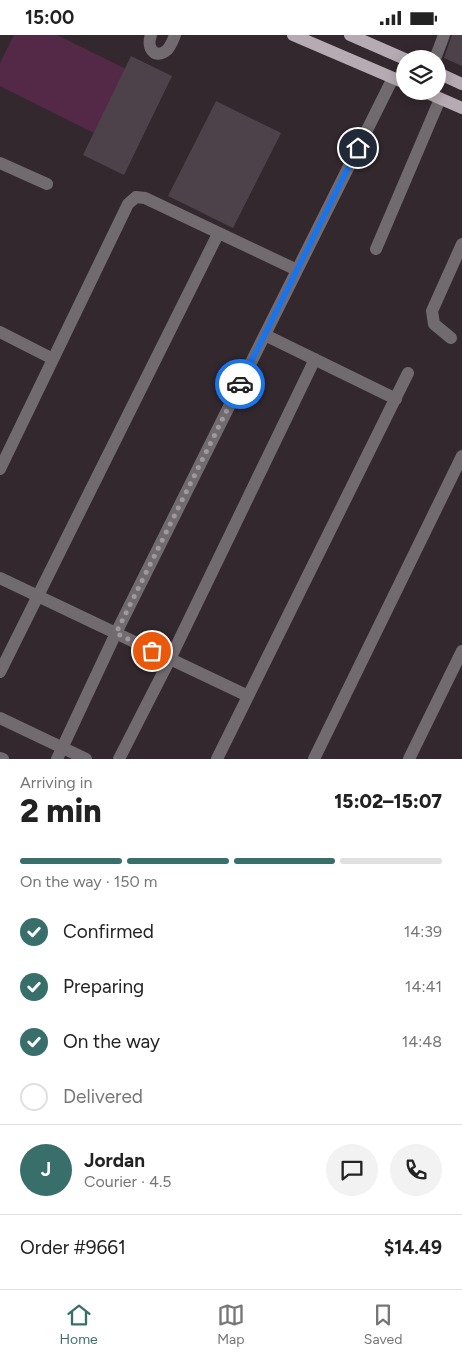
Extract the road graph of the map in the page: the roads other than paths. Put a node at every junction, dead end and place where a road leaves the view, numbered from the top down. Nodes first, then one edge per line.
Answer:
1 (151, 35) edge
2 (175, 35) edge
3 (293, 35) edge
4 (350, 35) edge
5 (444, 35) edge
6 (438, 50) edge
7 (396, 55) edge
8 (446, 77) edge
9 (392, 78) junction
10 (396, 80) edge
11 (462, 84) edge
12 (440, 100) edge
13 (442, 100) edge
14 (462, 108) edge
15 (0, 163) edge
16 (47, 184) dead end
17 (218, 234) junction
18 (462, 244) edge
19 (376, 249) dead end
20 (297, 270) junction
21 (0, 332) edge
22 (264, 335) junction
23 (451, 338) dead end
24 (53, 359) junction
25 (315, 359) junction
26 (408, 373) dead end
27 (396, 399) junction
28 (462, 456) edge
29 (0, 469) edge
30 (0, 578) edge
31 (38, 596) junction
32 (116, 633) junction
33 (462, 651) edge
34 (170, 659) junction
35 (0, 672) edge
36 (248, 696) junction
37 (0, 718) edge
38 (60, 753) edge
39 (86, 759) edge
40 (119, 759) edge
41 (217, 759) edge
42 (314, 759) edge
43 (409, 759) edge

1 - 2 street
3 - 9 main road
4 - 7 main road
5 - 6 street
8 - 11 main road
9 - 10 main road
9 - 20 street
12 - 19 street
13 - 14 main road
15 - 16 street
17 - 20 street
17 - 24 street
17 - 31 street
18 - 23 street
20 - 22 street
21 - 24 street
22 - 25 street
22 - 32 street
24 - 29 street
25 - 27 street
25 - 34 street
26 - 27 street
27 - 36 street
28 - 42 street
30 - 31 street
31 - 32 street
31 - 35 street
32 - 34 street
32 - 38 street
33 - 43 street
34 - 36 street
34 - 40 street
36 - 41 street
37 - 38 street
38 - 39 street

